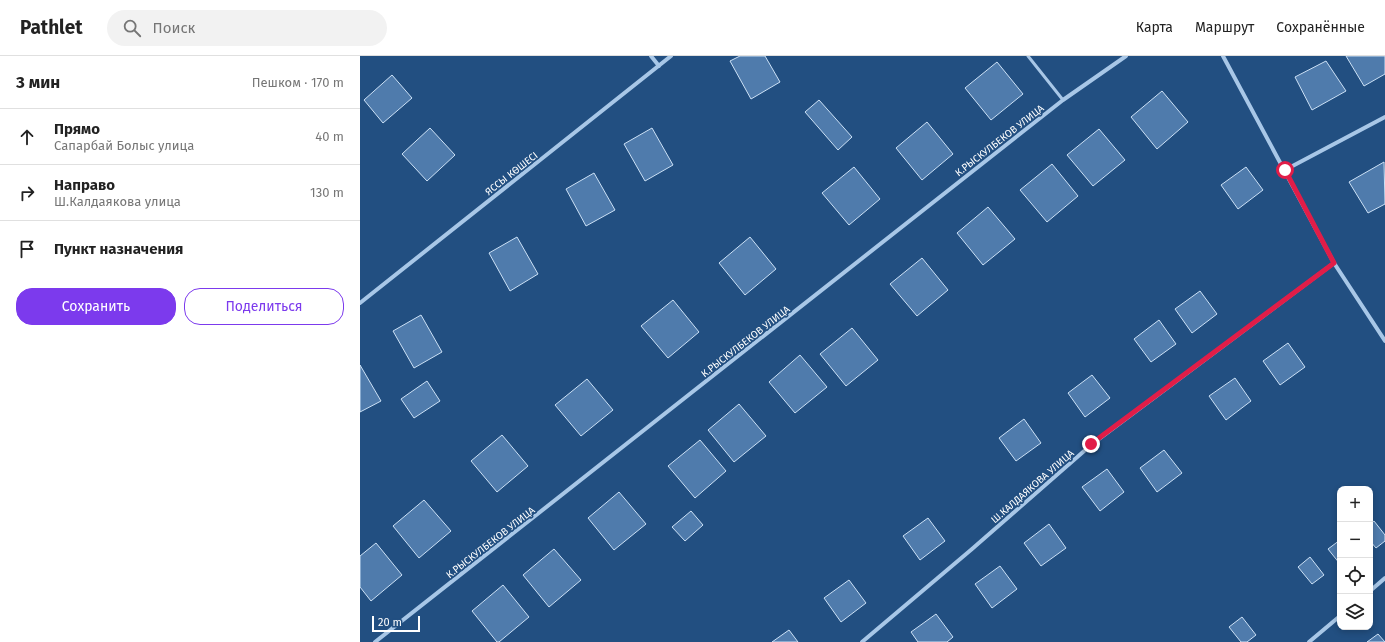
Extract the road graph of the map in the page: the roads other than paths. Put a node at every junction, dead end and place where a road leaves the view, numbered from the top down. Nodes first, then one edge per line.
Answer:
1 (651, 56) edge
2 (671, 56) edge
3 (1028, 56) edge
4 (1126, 56) edge
5 (1223, 56) edge
6 (659, 66) junction
7 (1062, 100) junction
8 (1385, 116) edge
9 (1285, 170) junction
10 (1334, 263) junction
11 (360, 303) edge
12 (1385, 341) edge
13 (1385, 578) edge
14 (1373, 588) edge
15 (1337, 619) edge
16 (375, 642) edge
17 (862, 642) edge
18 (1309, 642) edge

1 - 6 street
2 - 6 street, ЯССЫ КӨШЕСІ
3 - 7 lane
4 - 7 street, К.РЫСКУЛБЕКОВ УЛИЦА
5 - 9 street
6 - 11 street, ЯССЫ КӨШЕСІ
7 - 16 street, К.РЫСКУЛБЕКОВ УЛИЦА
8 - 9 street
9 - 10 street
10 - 12 street
10 - 17 street, Ш.КАЛДАЯКОВА УЛИЦА
13 - 14 street
15 - 18 street

